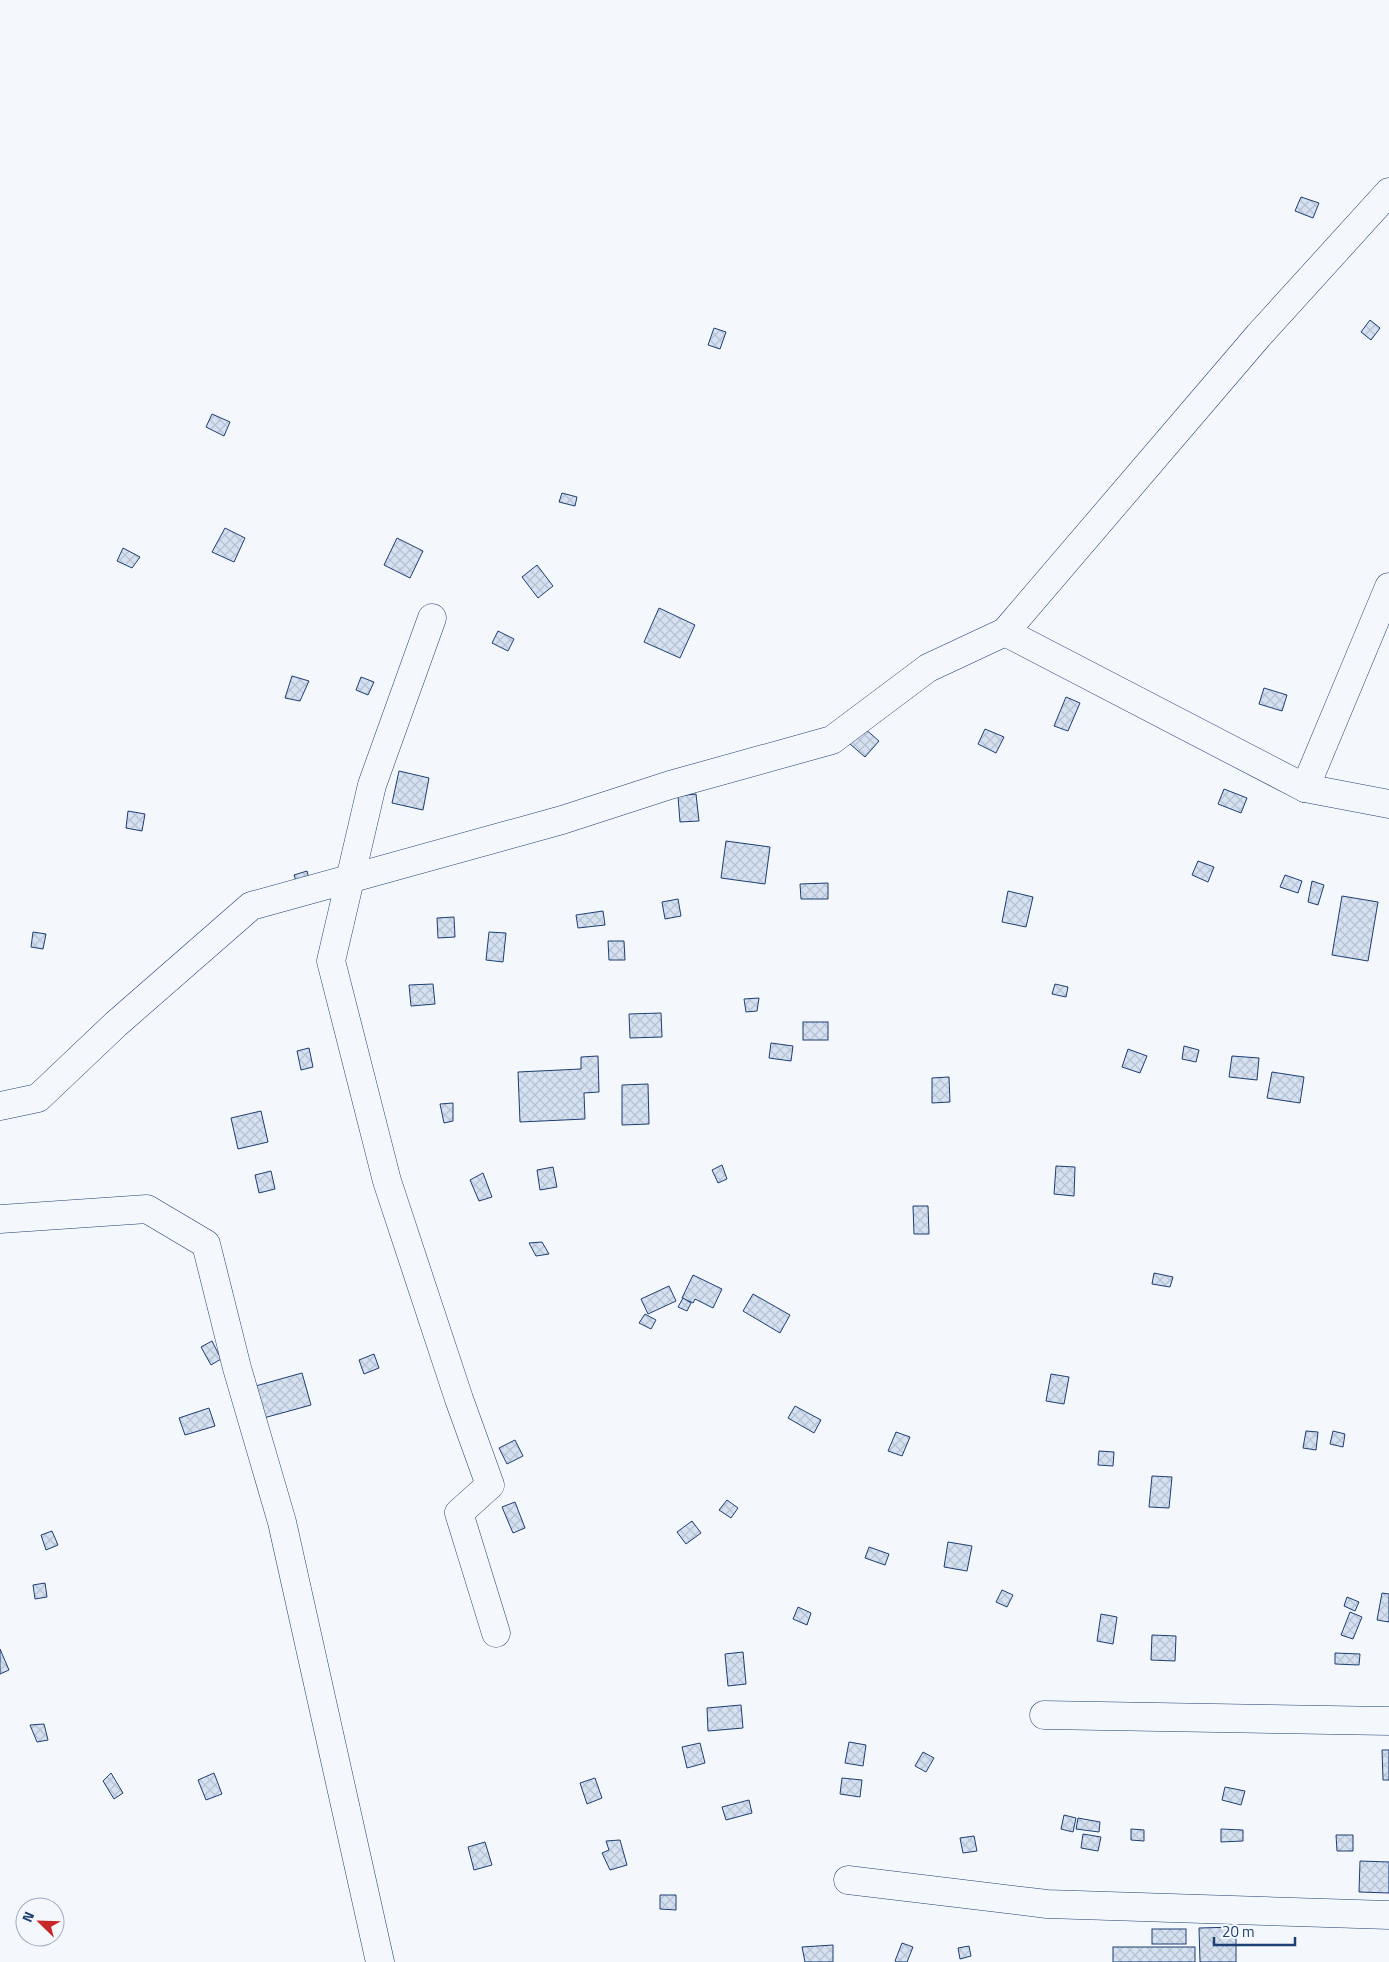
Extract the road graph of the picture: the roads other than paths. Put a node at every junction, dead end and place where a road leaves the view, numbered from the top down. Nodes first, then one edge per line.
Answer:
1 (1389, 192) edge
2 (1389, 587) edge
3 (432, 618) dead end
4 (1004, 632) junction
5 (1304, 788) junction
6 (1389, 804) edge
7 (350, 879) junction
8 (0, 1106) edge
9 (0, 1219) edge
10 (496, 1633) dead end
11 (1044, 1715) dead end
12 (1389, 1721) edge
13 (848, 1880) dead end
14 (1389, 1916) edge
15 (380, 1962) edge

1 - 4 street
2 - 5 street
3 - 7 street
4 - 5 street
4 - 7 street
5 - 6 street
7 - 8 street
7 - 10 street
9 - 15 street
11 - 12 street
13 - 14 street

